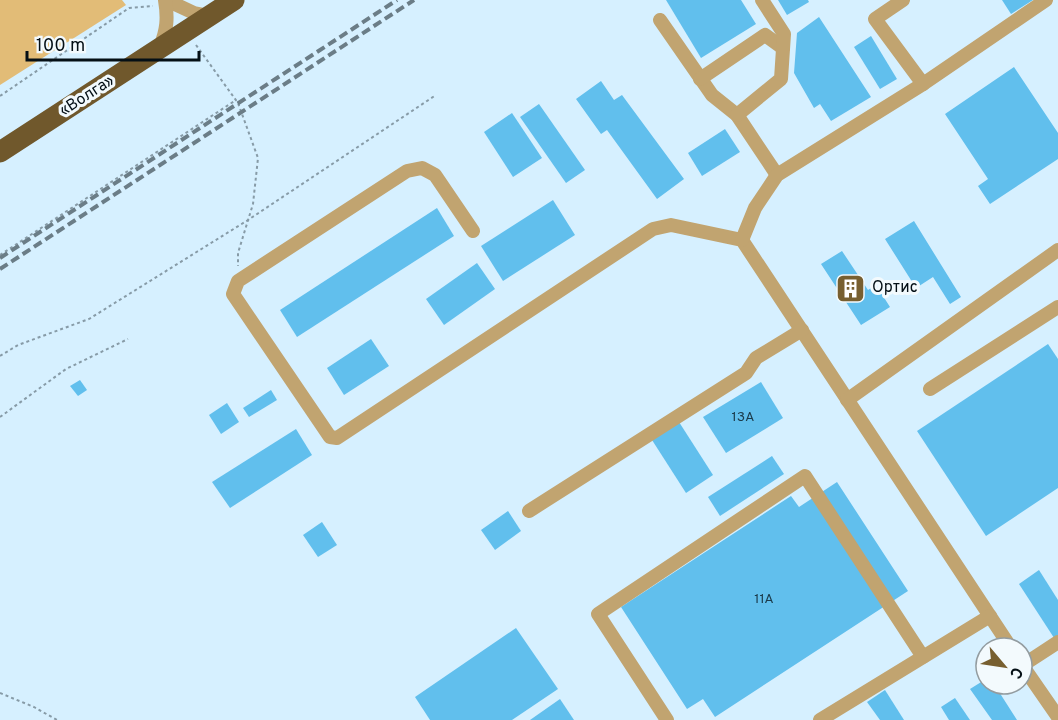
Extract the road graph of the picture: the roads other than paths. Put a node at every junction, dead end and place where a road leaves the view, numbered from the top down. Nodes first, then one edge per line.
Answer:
1 (234, 0) edge
2 (762, 0) edge
3 (903, 0) edge
4 (1046, 0) edge
5 (163, 1) edge
6 (209, 16) junction
7 (660, 20) dead end
8 (186, 31) junction
9 (160, 48) junction
10 (783, 48) junction
11 (700, 79) junction
12 (922, 84) junction
13 (737, 115) junction
14 (0, 152) edge
15 (777, 175) junction
16 (472, 231) dead end
17 (742, 240) junction
18 (1058, 250) edge
19 (1058, 307) edge
20 (802, 330) junction
21 (930, 389) dead end
22 (847, 399) junction
23 (529, 511) dead end
24 (990, 616) junction
25 (1003, 636) edge
26 (1058, 642) edge
27 (923, 657) junction
28 (1034, 657) edge
29 (1034, 682) edge
30 (1058, 717) edge
31 (667, 720) edge
32 (820, 720) edge

1 - 6 highway, «Волга»
2 - 10 street
3 - 12 street
4 - 12 street
5 - 6 street
5 - 8 street
5 - 9 street
6 - 8 highway, «Волга»
7 - 11 street
8 - 9 highway, «Волга»
9 - 14 highway, «Волга»
10 - 11 street
10 - 13 street
11 - 13 street
12 - 15 street
13 - 15 street
15 - 17 street
16 - 17 street
17 - 20 street
18 - 22 street
19 - 21 street
20 - 22 street
20 - 23 street
22 - 24 street
24 - 25 street
24 - 27 street
26 - 28 street
27 - 31 street
27 - 32 street
29 - 30 street

